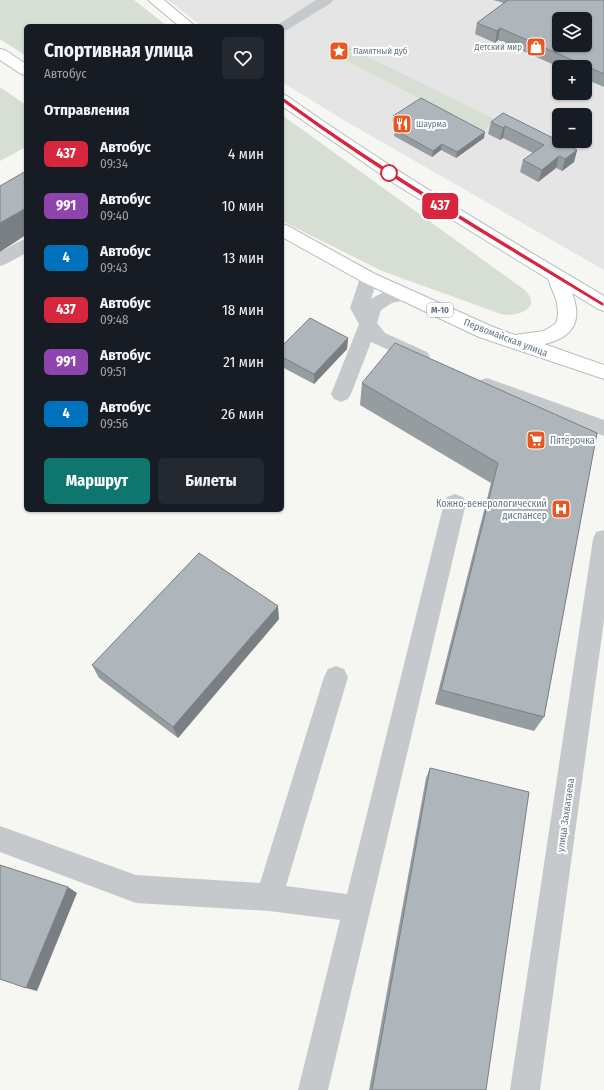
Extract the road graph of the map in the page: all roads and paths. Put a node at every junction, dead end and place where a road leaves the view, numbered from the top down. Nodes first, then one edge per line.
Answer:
1 (156, 0) edge
2 (326, 0) edge
3 (186, 24) edge
4 (284, 26) edge
5 (0, 53) edge
6 (24, 70) edge
7 (284, 100) edge
8 (284, 231) edge
9 (24, 246) edge
10 (0, 260) edge
11 (555, 275) junction
12 (370, 278) junction
13 (404, 294) junction
14 (604, 304) edge
15 (368, 324) junction
16 (510, 342) junction
17 (437, 364) edge
18 (604, 372) edge
19 (474, 380) edge
20 (341, 394) dead end
21 (604, 428) edge
22 (455, 503) dead end
23 (604, 539) edge
24 (598, 615) edge
25 (336, 677) dead end
26 (0, 839) edge
27 (269, 897) junction
28 (357, 909) junction
29 (313, 1090) edge
30 (526, 1090) edge

1 - 3 highway
2 - 4 street
5 - 6 highway
7 - 11 highway
8 - 12 highway, Первомайская улица / М-10
9 - 10 street
11 - 14 highway
11 - 16 highway
12 - 13 highway, Первомайская улица / М-10
12 - 15 street
13 - 15 street
13 - 16 highway, Первомайская улица / М-10
15 - 17 street
15 - 20 street
16 - 18 highway, Первомайская улица / М-10
19 - 21 street
22 - 28 street
23 - 24 street, улица Захватаева
24 - 30 street, улица Захватаева
25 - 27 street
26 - 27 street
27 - 28 street
28 - 29 street

